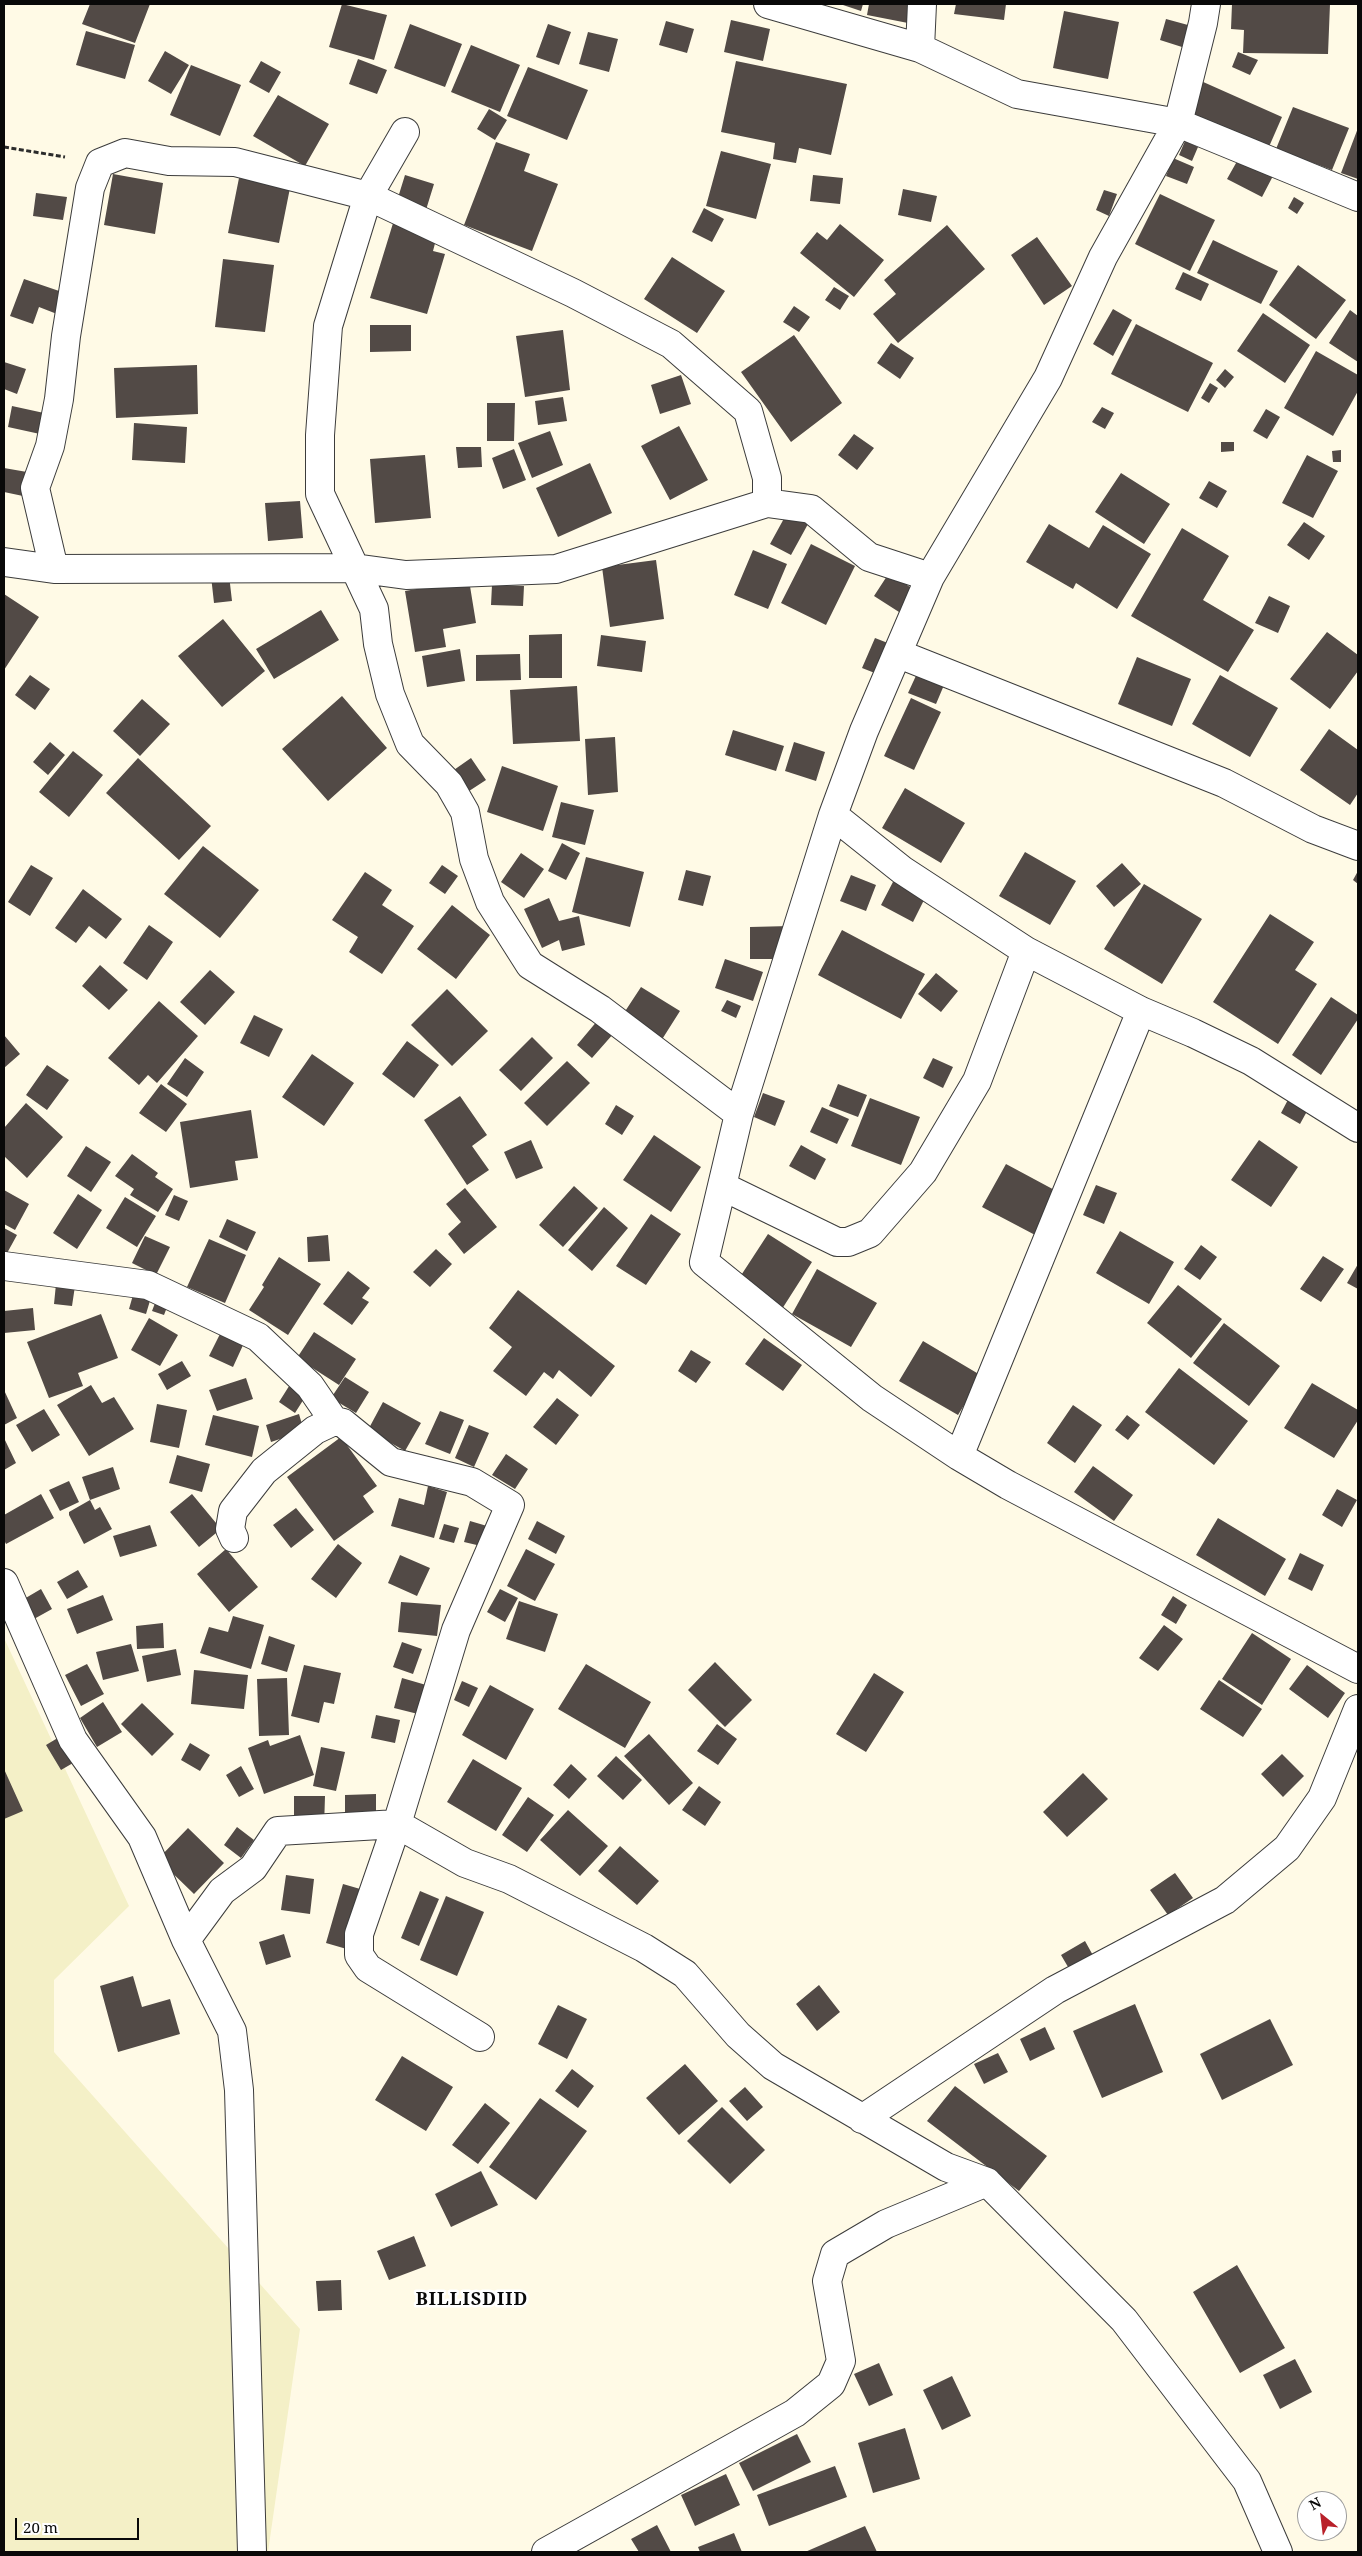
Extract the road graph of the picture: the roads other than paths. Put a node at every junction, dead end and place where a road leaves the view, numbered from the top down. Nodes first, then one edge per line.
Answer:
1 (768, 4) edge
2 (922, 4) edge
3 (1206, 4) edge
4 (920, 48) junction
5 (1178, 123) junction
6 (405, 132) dead end
7 (368, 196) junction
8 (1358, 197) edge
9 (767, 503) junction
10 (4, 562) edge
11 (354, 568) junction
12 (54, 569) junction
13 (930, 577) junction
14 (899, 654) junction
15 (833, 815) junction
16 (1358, 846) edge
17 (1026, 951) junction
18 (1141, 1011) junction
19 (739, 1114) junction
20 (1358, 1128) edge
21 (724, 1187) junction
22 (4, 1266) edge
23 (334, 1422) junction
24 (959, 1456) junction
25 (234, 1538) dead end
26 (4, 1583) edge
27 (1358, 1669) edge
28 (1358, 1709) edge
29 (397, 1824) junction
30 (186, 1940) junction
31 (480, 2038) dead end
32 (862, 2120) junction
33 (987, 2182) junction
34 (252, 2552) edge
35 (546, 2552) edge
36 (1278, 2552) edge

1 - 4 street
2 - 4 street
3 - 5 street
4 - 5 street
5 - 8 street
5 - 13 street
6 - 7 street
7 - 9 street
7 - 11 street
7 - 12 street
9 - 11 street
9 - 13 street
10 - 12 street
11 - 12 street
11 - 19 street
13 - 14 street
14 - 15 street
14 - 16 street
15 - 17 street
15 - 19 street
17 - 18 street
17 - 21 street
18 - 20 street
18 - 24 street
19 - 21 street
21 - 24 street
22 - 23 street
23 - 25 street
23 - 29 street
24 - 27 street
26 - 30 street
28 - 32 street
29 - 30 street
29 - 31 street
29 - 32 street
30 - 34 street
32 - 33 street
33 - 35 street
33 - 36 street

